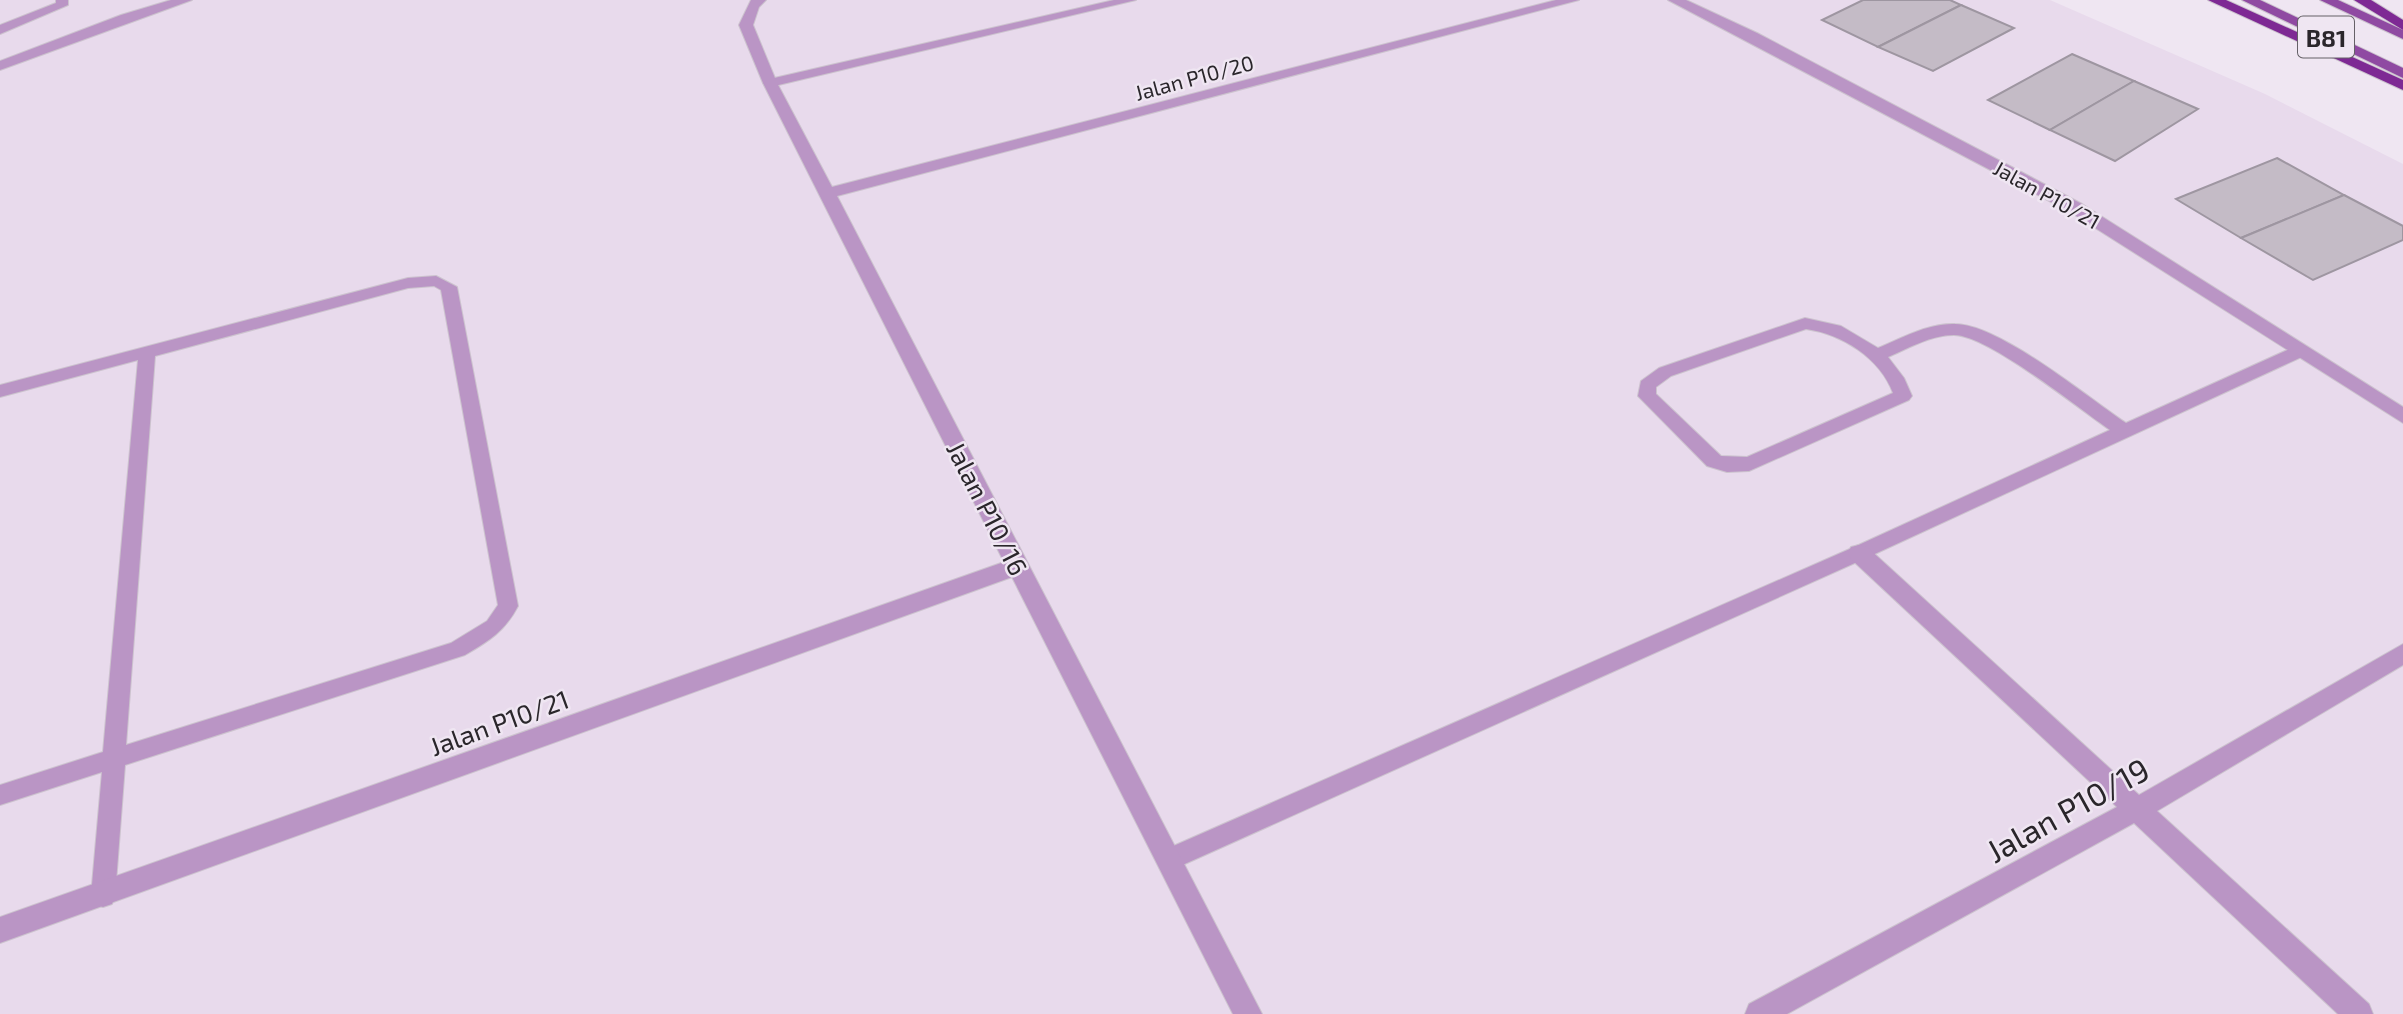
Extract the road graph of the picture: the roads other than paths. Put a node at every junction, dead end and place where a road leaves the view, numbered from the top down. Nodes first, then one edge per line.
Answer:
1 (62, 0) edge
2 (185, 0) edge
3 (759, 0) edge
4 (1130, 0) edge
5 (1572, 0) edge
6 (1675, 0) edge
7 (2214, 0) edge
8 (2249, 0) edge
9 (2327, 0) edge
10 (2361, 0) edge
11 (2403, 26) edge
12 (0, 30) edge
13 (2403, 35) edge
14 (0, 66) edge
15 (2403, 74) edge
16 (770, 83) junction
17 (2403, 86) edge
18 (826, 194) junction
19 (2300, 351) junction
20 (147, 352) junction
21 (1877, 356) junction
22 (0, 391) edge
23 (2403, 416) edge
24 (2124, 431) junction
25 (1859, 553) junction
26 (1017, 566) junction
27 (2403, 653) edge
28 (112, 757) junction
29 (0, 795) edge
30 (2137, 809) junction
31 (1170, 859) junction
32 (103, 896) junction
33 (0, 930) edge
34 (1248, 1014) edge
35 (1759, 1014) edge
36 (2359, 1014) edge

1 - 12 lane
2 - 14 street
3 - 16 street, Jalan P10/16
4 - 16 lane
5 - 18 street, Jalan P10/20
6 - 19 street, Jalan P10/21
7 - 17 highway
8 - 15 main road, B81
9 - 13 main road, B81
10 - 11 highway
16 - 18 street, Jalan P10/16
18 - 26 street, Jalan P10/16
19 - 23 street, Jalan P10/21
19 - 24 lane
20 - 22 lane
20 - 28 lane
20 - 28 lane
21 - 21 lane
21 - 24 lane
24 - 25 lane
25 - 30 street
25 - 31 lane
26 - 31 street, Jalan P10/16
26 - 32 street, Jalan P10/21
27 - 30 street, Jalan P10/19
28 - 29 lane
28 - 32 lane
30 - 35 street, Jalan P10/19
30 - 36 street
31 - 34 street, Jalan P10/16
32 - 33 street, Jalan P10/21

